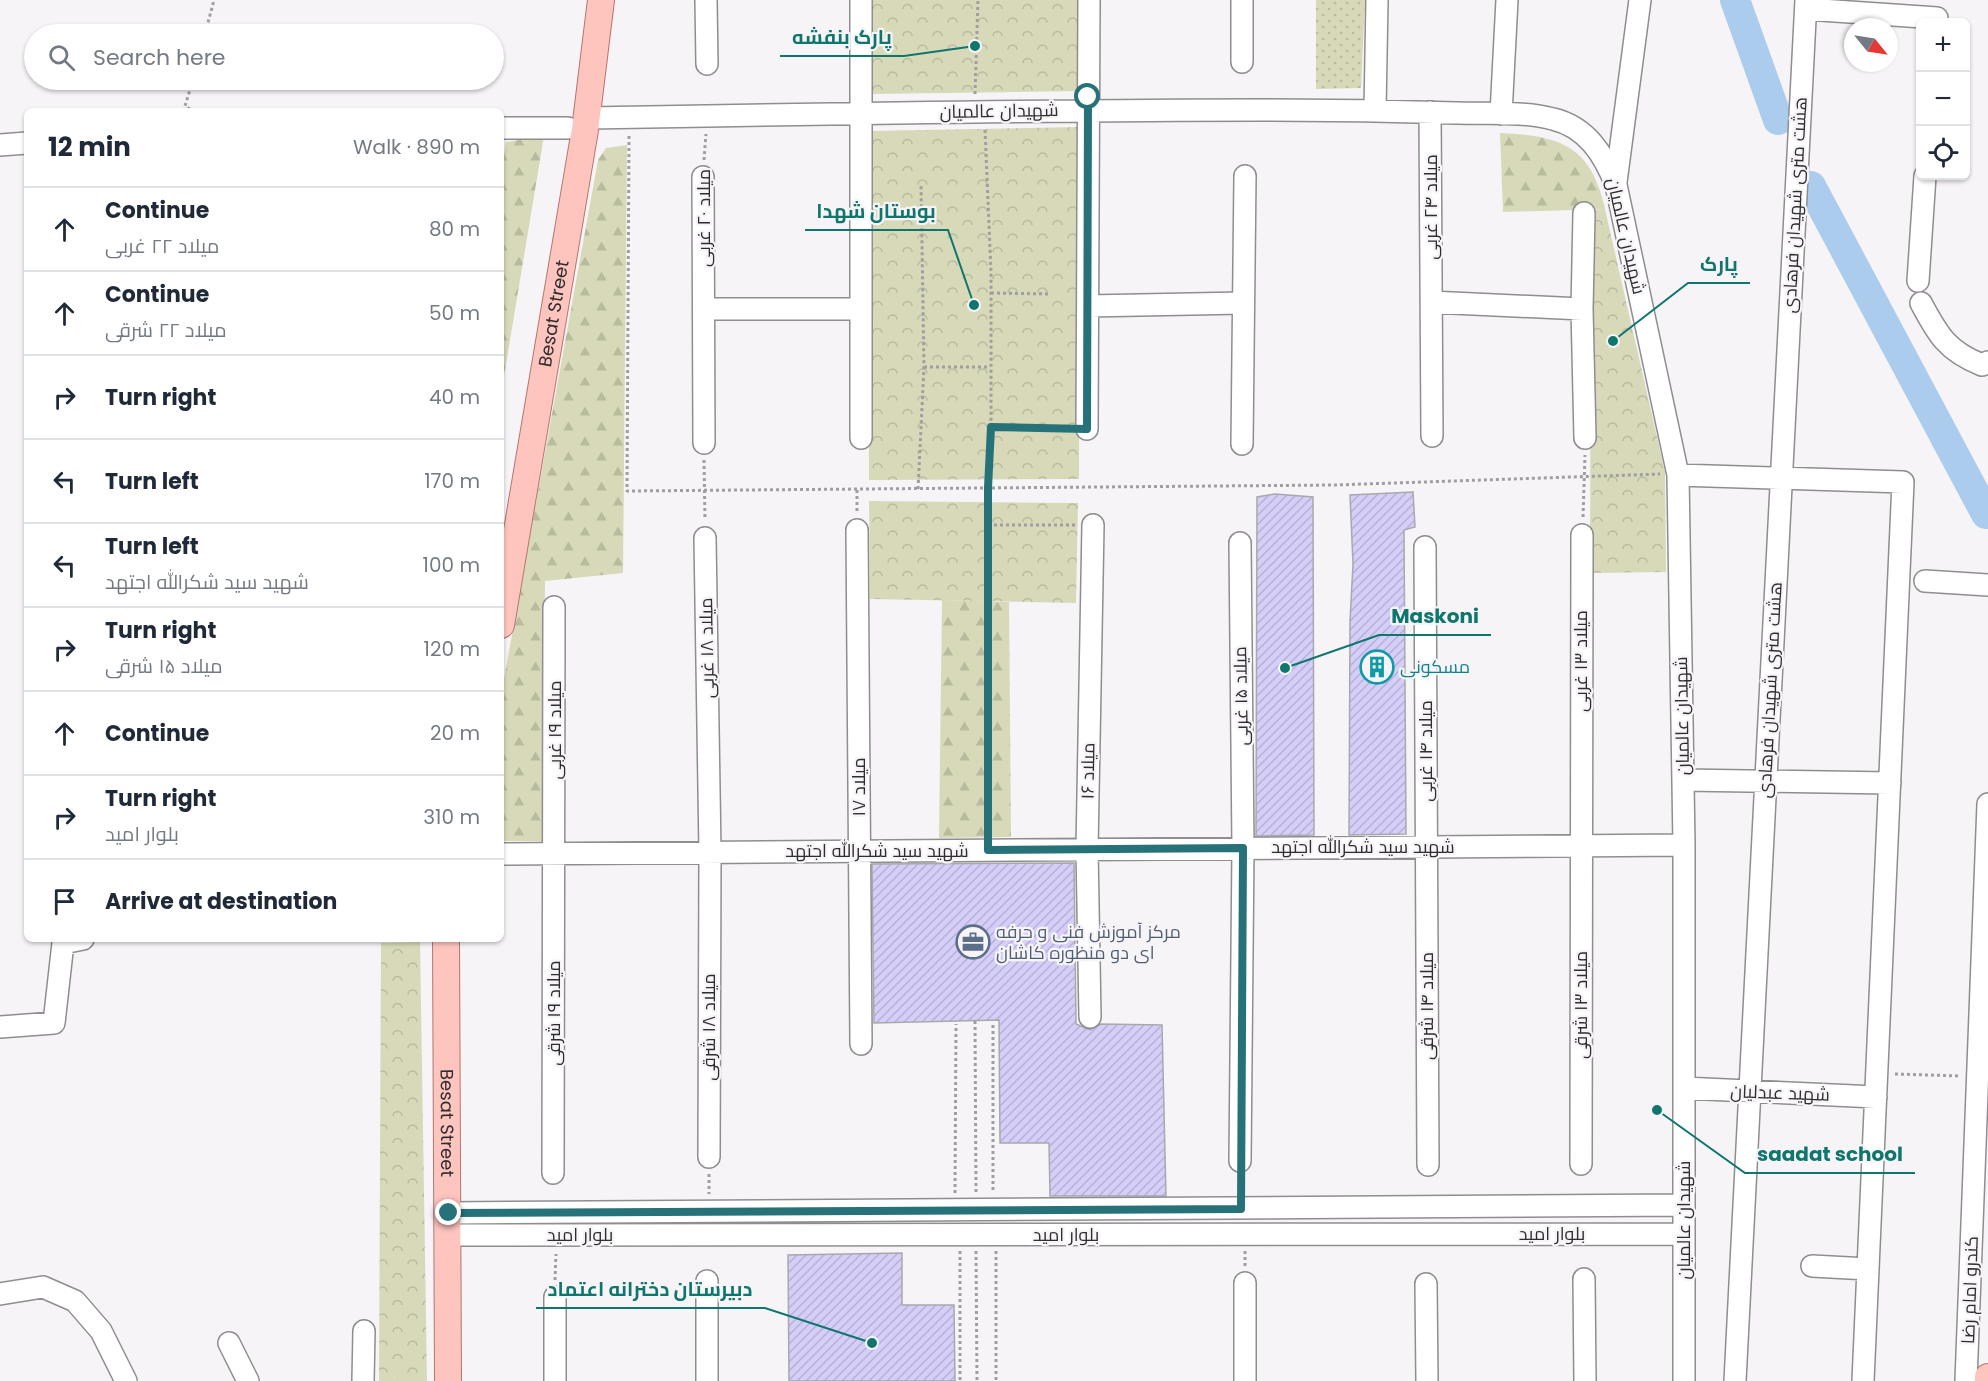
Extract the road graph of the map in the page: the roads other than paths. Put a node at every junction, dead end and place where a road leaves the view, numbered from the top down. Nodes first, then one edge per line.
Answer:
1 (584, 0) edge
2 (601, 0) edge
3 (706, 0) edge
4 (861, 0) edge
5 (1089, 0) edge
6 (1242, 0) edge
7 (1377, 0) edge
8 (1507, 0) edge
9 (1640, 0) edge
10 (1806, 4) edge
11 (1937, 13) edge
12 (1242, 62) dead end
13 (707, 64) dead end
14 (1088, 110) junction
15 (1375, 110) junction
16 (1430, 112) junction
17 (861, 113) junction
18 (1501, 114) junction
19 (578, 123) junction
20 (504, 128) edge
21 (24, 142) edge
22 (0, 145) edge
23 (1245, 176) dead end
24 (703, 177) road end
25 (1926, 180) edge
26 (1616, 185) junction
27 (1584, 213) dead end
28 (1918, 281) dead end
29 (1431, 302) junction
30 (1243, 303) junction
31 (1921, 303) dead end
32 (1088, 306) junction
33 (704, 309) junction
34 (861, 309) junction
35 (1582, 309) junction
36 (1988, 362) edge
37 (1087, 429) road end
38 (1432, 436) dead end
39 (861, 438) dead end
40 (1585, 438) dead end
41 (704, 443) road end
42 (1242, 444) dead end
43 (1673, 474) junction
44 (1781, 478) junction
45 (504, 511) edge
46 (1093, 525) road end
47 (857, 530) dead end
48 (1582, 535) road end
49 (705, 538) road end
50 (1240, 543) dead end
51 (1425, 547) dead end
52 (1924, 581) dead end
53 (1988, 585) edge
54 (504, 605) edge
55 (554, 607) dead end
56 (1684, 780) junction
57 (1766, 782) junction
58 (1890, 783) junction
59 (1988, 804) edge
60 (1581, 845) junction
61 (1684, 845) junction
62 (1427, 846) junction
63 (1243, 848) junction
64 (1087, 849) junction
65 (860, 851) junction
66 (710, 852) junction
67 (555, 853) junction
68 (504, 854) edge
69 (71, 942) edge
70 (446, 942) edge
71 (463, 942) edge
72 (1090, 1017) dead end
73 (0, 1027) edge
74 (861, 1044) dead end
75 (1684, 1088) junction
76 (1750, 1091) junction
77 (1876, 1097) junction
78 (709, 1156) road end
79 (1240, 1161) dead end
80 (1581, 1164) dead end
81 (1428, 1165) dead end
82 (553, 1173) dead end
83 (1684, 1205) junction
84 (1022, 1210) junction
85 (923, 1211) junction
86 (457, 1224) junction
87 (1684, 1234) junction
88 (925, 1235) junction
89 (1023, 1235) junction
90 (1812, 1266) dead end
91 (1868, 1269) junction
92 (1584, 1279) dead end
93 (707, 1281) dead end
94 (1245, 1282) road end
95 (1426, 1284) dead end
96 (2, 1292) edge
97 (555, 1297) road end
98 (364, 1331) dead end
99 (229, 1343) dead end
100 (1988, 1377) edge
101 (126, 1381) edge
102 (248, 1381) edge
103 (363, 1381) edge
104 (448, 1381) edge
105 (465, 1381) edge
106 (555, 1381) edge
107 (707, 1381) edge
108 (1245, 1381) edge
109 (1427, 1381) edge
110 (1585, 1381) edge
111 (1684, 1381) edge
112 (1735, 1381) edge
113 (1863, 1381) edge
114 (1966, 1381) edge
115 (1988, 1381) edge

1 - 19 main road, Besat Street
2 - 19 main road, Besat Street
3 - 13 street
4 - 17 street
5 - 14 street
6 - 12 street
7 - 15 street
8 - 18 street
9 - 26 street
10 - 11 street
10 - 44 street, هشت متری شهیدان فرهادی
14 - 15 street, شهیدان عالمیان
14 - 17 street, شهیدان عالمیان
14 - 32 street
15 - 16 street, شهیدان عالمیان
16 - 18 street, شهیدان عالمیان
16 - 29 street, میلاد ۲۴ غربی
17 - 19 street, شهیدان عالمیان
17 - 34 street
18 - 26 street, شهیدان عالمیان
19 - 20 street, شهیدان عالمیان
19 - 45 main road, Besat Street
19 - 54 main road, Besat Street
21 - 22 street
23 - 30 street
24 - 33 street, میلاد ۲۰ غربی
25 - 28 street
26 - 43 street, شهیدان عالمیان
27 - 35 street
29 - 35 street
29 - 38 street, میلاد ۲۴ غربی
30 - 32 street
30 - 42 street
31 - 36 street
32 - 37 street
33 - 34 street
33 - 41 street, میلاد ۲۰ غربی
34 - 39 street
35 - 40 street
43 - 44 street
43 - 56 street, شهیدان عالمیان
44 - 57 street, هشت متری شهیدان فرهادی
44 - 58 street
46 - 64 street, میلاد ۱۶
47 - 65 street, میلاد ۱۷
48 - 60 street, میلاد ۱۳ غربی
49 - 66 street, میلاد ۱۸ غربی
50 - 63 street, میلاد ۱۵ غربی
51 - 62 street, میلاد ۱۴ غربی
52 - 53 street
55 - 67 street, میلاد ۱۹ غربی
56 - 57 street
56 - 61 street, شهیدان عالمیان
57 - 58 street
57 - 76 street, هشت متری شهیدان فرهادی
58 - 77 street
59 - 114 street, کندرو امام رضا
60 - 61 street, شهید سید شکرالله اجتهد
60 - 62 street, شهید سید شکرالله اجتهد
60 - 80 street, میلاد ۱۳ شرقی
61 - 75 street, شهیدان عالمیان
62 - 63 street, شهید سید شکرالله اجتهد
62 - 81 street, میلاد ۱۴ شرقی
63 - 64 street, شهید سید شکرالله اجتهد
63 - 79 street, میلاد ۱۵ غربی
64 - 65 street, شهید سید شکرالله اجتهد
64 - 72 street, میلاد ۱۶
65 - 66 street, شهید سید شکرالله اجتهد
65 - 74 street, میلاد ۱۷
66 - 67 street, شهید سید شکرالله اجتهد
66 - 78 street, میلاد ۱۸ شرقی
67 - 68 street, شهید سید شکرالله اجتهد
67 - 82 street, میلاد ۱۹ شرقی
69 - 73 street
70 - 86 main road, Besat Street
71 - 86 main road, Besat Street
75 - 76 street, شهید عبدلیان
75 - 83 street, شهیدان عالمیان
76 - 77 street, شهید عبدلیان
76 - 112 street, هشت متری شهیدان فرهادی
77 - 91 street
83 - 84 street, بلوار امید
83 - 87 street, شهیدان عالمیان
84 - 85 street, بلوار امید
84 - 89 street
85 - 86 street, بلوار امید
85 - 88 street
86 - 88 street, بلوار امید
86 - 104 main road, Besat Street
86 - 105 main road, Besat Street
87 - 89 street, بلوار امید
87 - 111 street, شهیدان عالمیان
88 - 89 street, بلوار امید
90 - 91 street
91 - 113 street
92 - 110 street
93 - 107 street
94 - 108 street
95 - 109 street
96 - 101 street
97 - 106 street
98 - 103 street
99 - 102 street
100 - 115 main road

